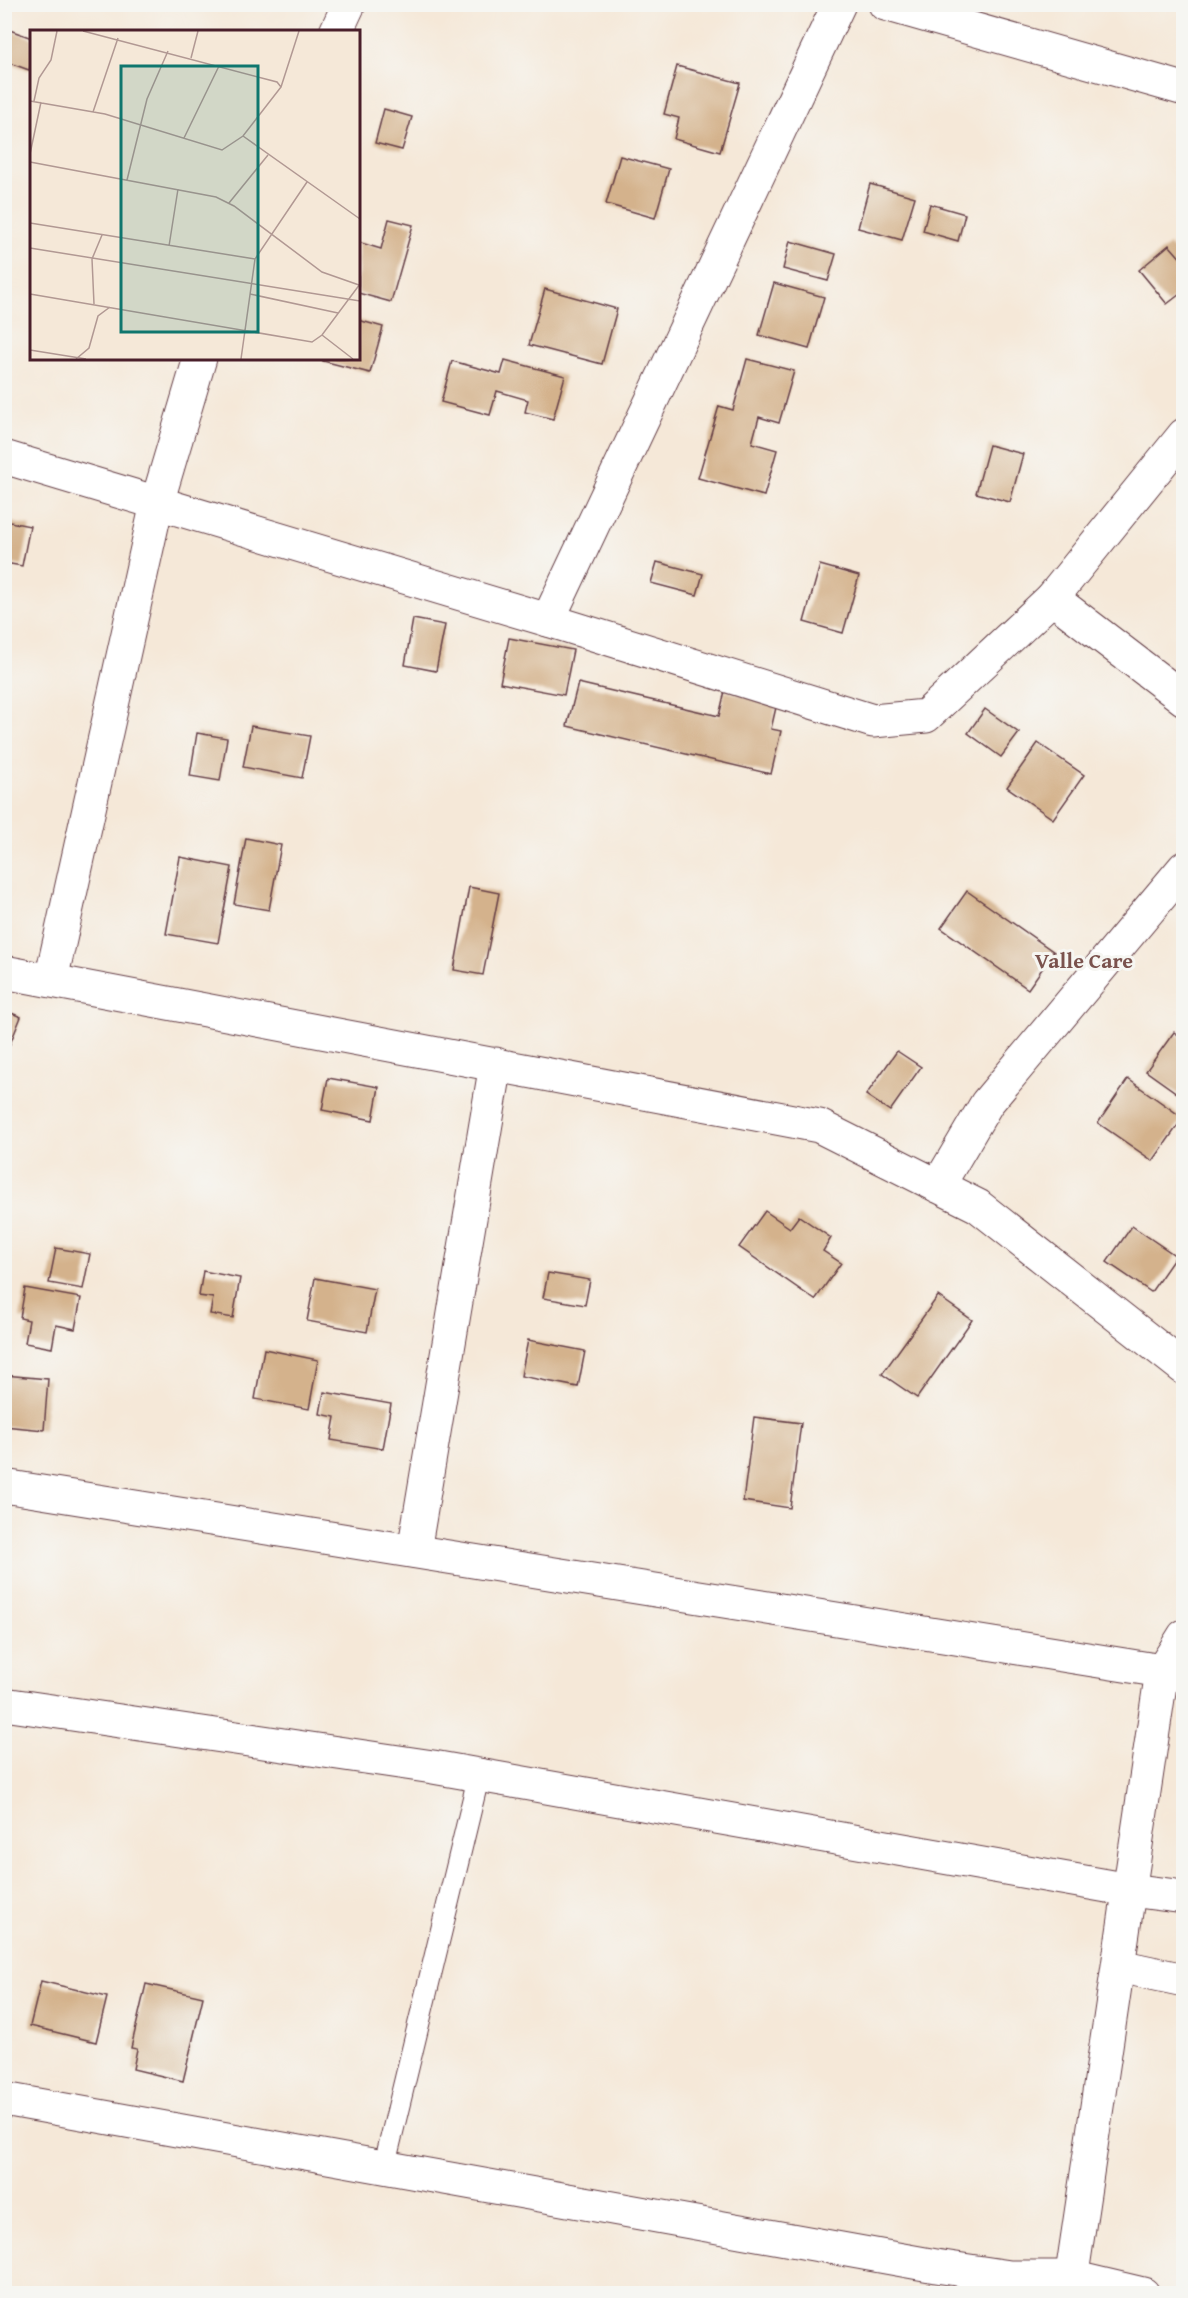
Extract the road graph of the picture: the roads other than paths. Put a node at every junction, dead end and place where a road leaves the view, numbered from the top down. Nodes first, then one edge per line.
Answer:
1 (349, 4) edge
2 (839, 4) edge
3 (885, 4) edge
4 (337, 30) edge
5 (1184, 89) edge
6 (199, 360) edge
7 (1184, 435) edge
8 (4, 457) edge
9 (157, 503) junction
10 (1052, 598) junction
11 (548, 620) junction
12 (1184, 699) edge
13 (1184, 867) edge
14 (4, 972) edge
15 (51, 980) junction
16 (495, 1064) junction
17 (938, 1186) junction
18 (1184, 1368) edge
19 (4, 1486) edge
20 (414, 1551) junction
21 (1184, 1636) edge
22 (1162, 1671) junction
23 (4, 1704) edge
24 (479, 1775) junction
25 (1130, 1890) junction
26 (1184, 1897) edge
27 (1119, 1966) junction
28 (1184, 1980) edge
29 (4, 2099) edge
30 (384, 2167) junction
31 (1070, 2285) edge
32 (1143, 2294) edge

1 - 4 street
2 - 11 street
3 - 5 street
6 - 9 street
7 - 10 street
8 - 9 street
9 - 11 street
9 - 15 street
10 - 11 street
10 - 12 street
13 - 17 street
14 - 15 street
15 - 16 street
16 - 17 street
16 - 20 street
17 - 18 street
19 - 20 street
20 - 22 street
21 - 22 street
22 - 25 street
23 - 24 street
24 - 25 street
24 - 30 lane
25 - 26 street
25 - 27 street
27 - 28 street
27 - 31 street
29 - 30 street
30 - 31 street
31 - 32 street

